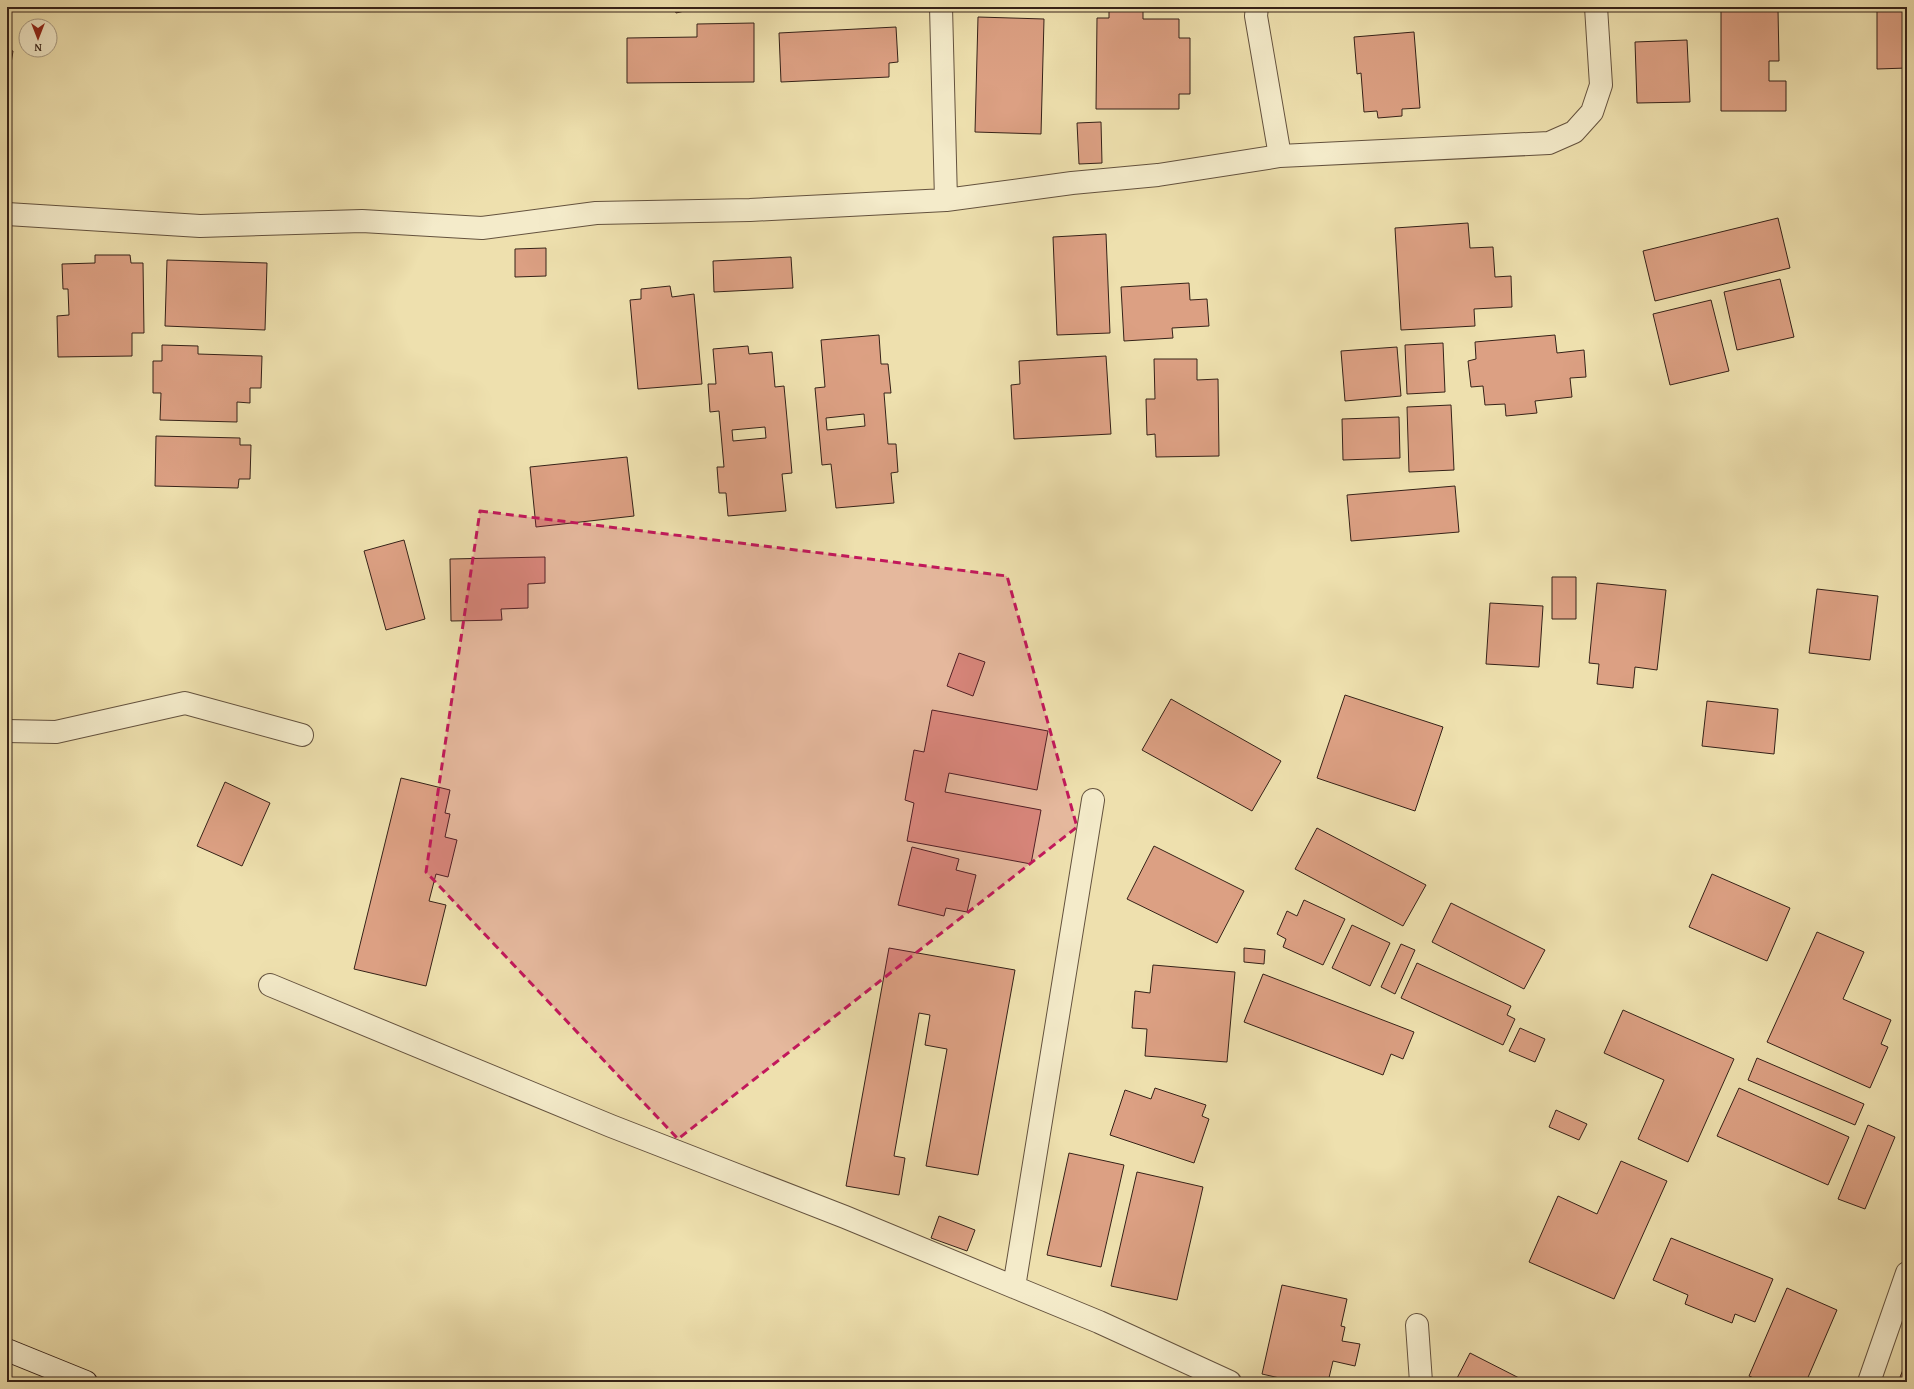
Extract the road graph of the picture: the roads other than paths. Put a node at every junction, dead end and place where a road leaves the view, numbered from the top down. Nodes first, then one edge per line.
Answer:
1 (941, 7) edge
2 (1257, 7) edge
3 (1596, 7) edge
4 (1280, 156) junction
5 (946, 200) junction
6 (7, 214) edge
7 (7, 731) edge
8 (302, 735) dead end
9 (1093, 800) dead end
10 (270, 984) dead end
11 (1907, 1273) edge
12 (1014, 1287) junction
13 (1417, 1325) dead end
14 (7, 1350) edge
15 (86, 1382) edge
16 (1230, 1382) edge
17 (1421, 1382) edge
18 (1870, 1382) edge

1 - 5 street
2 - 4 street
3 - 4 street
4 - 5 street
5 - 6 street
7 - 8 street
9 - 12 street
10 - 12 street
11 - 18 street
12 - 16 street
13 - 17 street
14 - 15 street

